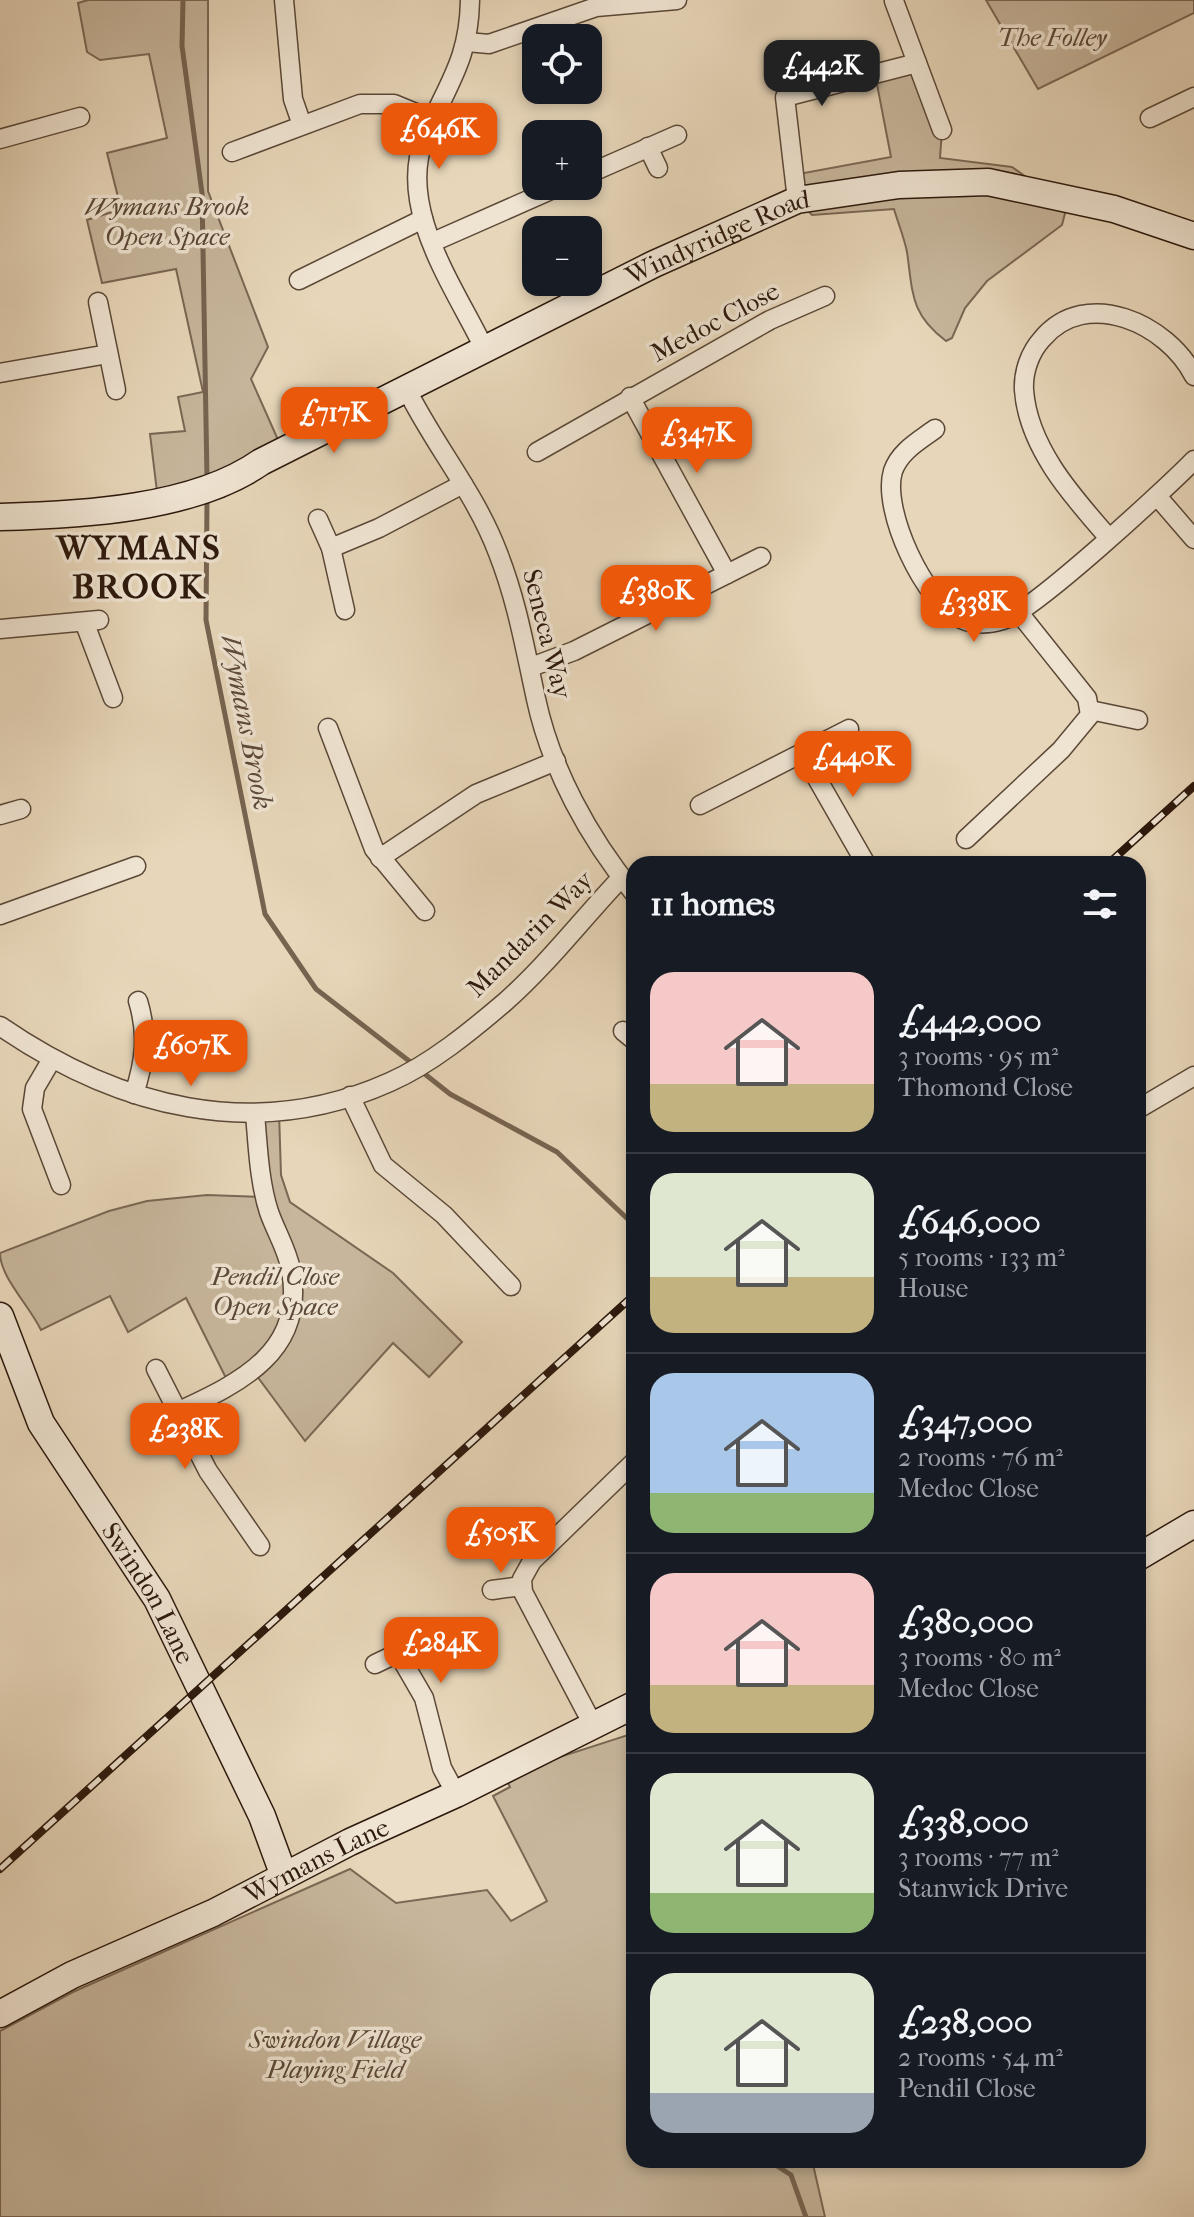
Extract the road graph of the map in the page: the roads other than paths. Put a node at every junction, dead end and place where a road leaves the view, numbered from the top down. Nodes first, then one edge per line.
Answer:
1 (284, 0) edge
2 (470, 0) edge
3 (677, 0) edge
4 (894, 1) edge
5 (467, 42) junction
6 (917, 63) junction
7 (1194, 97) edge
8 (80, 117) dead end
9 (1150, 118) dead end
10 (433, 120) junction
11 (302, 125) junction
12 (942, 130) dead end
13 (677, 135) dead end
14 (0, 139) edge
15 (648, 147) junction
16 (232, 152) dead end
17 (602, 168) edge
18 (658, 168) dead end
19 (528, 200) edge
20 (797, 200) junction
21 (423, 219) junction
22 (1194, 236) edge
23 (433, 242) junction
24 (299, 280) dead end
25 (825, 296) dead end
26 (98, 302) dead end
27 (484, 348) junction
28 (108, 354) junction
29 (0, 373) edge
30 (1194, 376) edge
31 (406, 388) junction
32 (116, 390) dead end
33 (630, 397) junction
34 (928, 438) dead end
35 (537, 452) dead end
36 (1194, 460) edge
37 (463, 484) junction
38 (1157, 496) junction
39 (0, 517) edge
40 (318, 519) dead end
41 (1108, 537) junction
42 (1194, 539) edge
43 (331, 548) junction
44 (761, 557) dead end
45 (727, 574) junction
46 (345, 610) dead end
47 (1020, 614) junction
48 (0, 629) edge
49 (531, 667) junction
50 (113, 698) dead end
51 (1090, 710) junction
52 (1138, 720) dead end
53 (328, 728) dead end
54 (849, 729) dead end
55 (803, 754) junction
56 (556, 761) junction
57 (700, 805) dead end
58 (966, 839) dead end
59 (861, 856) edge
60 (380, 858) junction
61 (136, 866) dead end
62 (621, 878) junction
63 (626, 884) edge
64 (425, 911) dead end
65 (0, 915) edge
66 (138, 1001) dead end
67 (0, 1026) edge
68 (52, 1059) junction
69 (1194, 1076) edge
70 (134, 1094) junction
71 (350, 1096) junction
72 (1146, 1104) edge
73 (255, 1114) junction
74 (61, 1185) dead end
75 (511, 1286) dead end
76 (0, 1316) edge
77 (156, 1369) dead end
78 (179, 1411) junction
79 (626, 1470) edge
80 (1194, 1524) edge
81 (260, 1546) dead end
82 (1146, 1552) edge
83 (521, 1586) junction
84 (492, 1590) dead end
85 (375, 1664) dead end
86 (626, 1708) edge
87 (592, 1723) junction
88 (456, 1794) junction
89 (284, 1876) junction
90 (0, 2014) edge

1 - 11 street
2 - 5 street
3 - 5 street
4 - 6 street
5 - 10 street
6 - 12 street
6 - 20 street
7 - 9 street
8 - 14 street
10 - 11 street
10 - 21 street
11 - 16 street
13 - 15 street
15 - 17 street
15 - 18 street
19 - 23 street
20 - 22 street, Windyridge Road
20 - 27 street, Windyridge Road
21 - 23 street
21 - 24 street
23 - 27 street
25 - 33 street, Medoc Close
26 - 28 street
27 - 31 street, Windyridge Road
28 - 29 street
28 - 32 street
30 - 41 street
31 - 37 street, Seneca Way
31 - 39 street, Windyridge Road
33 - 35 street, Medoc Close
33 - 45 street
34 - 47 street
36 - 38 street
37 - 43 street
37 - 49 street, Seneca Way
38 - 41 street
38 - 42 street
40 - 43 street
41 - 47 street
43 - 46 street
44 - 45 street
45 - 49 street
47 - 51 street
48 - 50 street
49 - 56 street, Seneca Way
51 - 52 street
51 - 58 street
53 - 60 street
54 - 55 street
55 - 57 street
55 - 59 street
56 - 60 street
56 - 62 street, Seneca Way
60 - 64 street
61 - 65 street
62 - 63 street, Seneca Way
62 - 71 street, Mandarin Way
66 - 70 street
67 - 68 street, Mandarin Way
68 - 70 street, Mandarin Way
68 - 74 street
69 - 72 street
70 - 73 street, Mandarin Way
71 - 73 street, Mandarin Way
71 - 75 street
73 - 78 street
76 - 89 street, Swindon Lane
77 - 78 street
78 - 81 street
79 - 83 street
80 - 82 street
83 - 84 street
83 - 87 street
85 - 88 street
86 - 87 street, Wymans Lane
87 - 88 street, Wymans Lane
88 - 89 street, Wymans Lane
89 - 90 street, Wymans Lane

